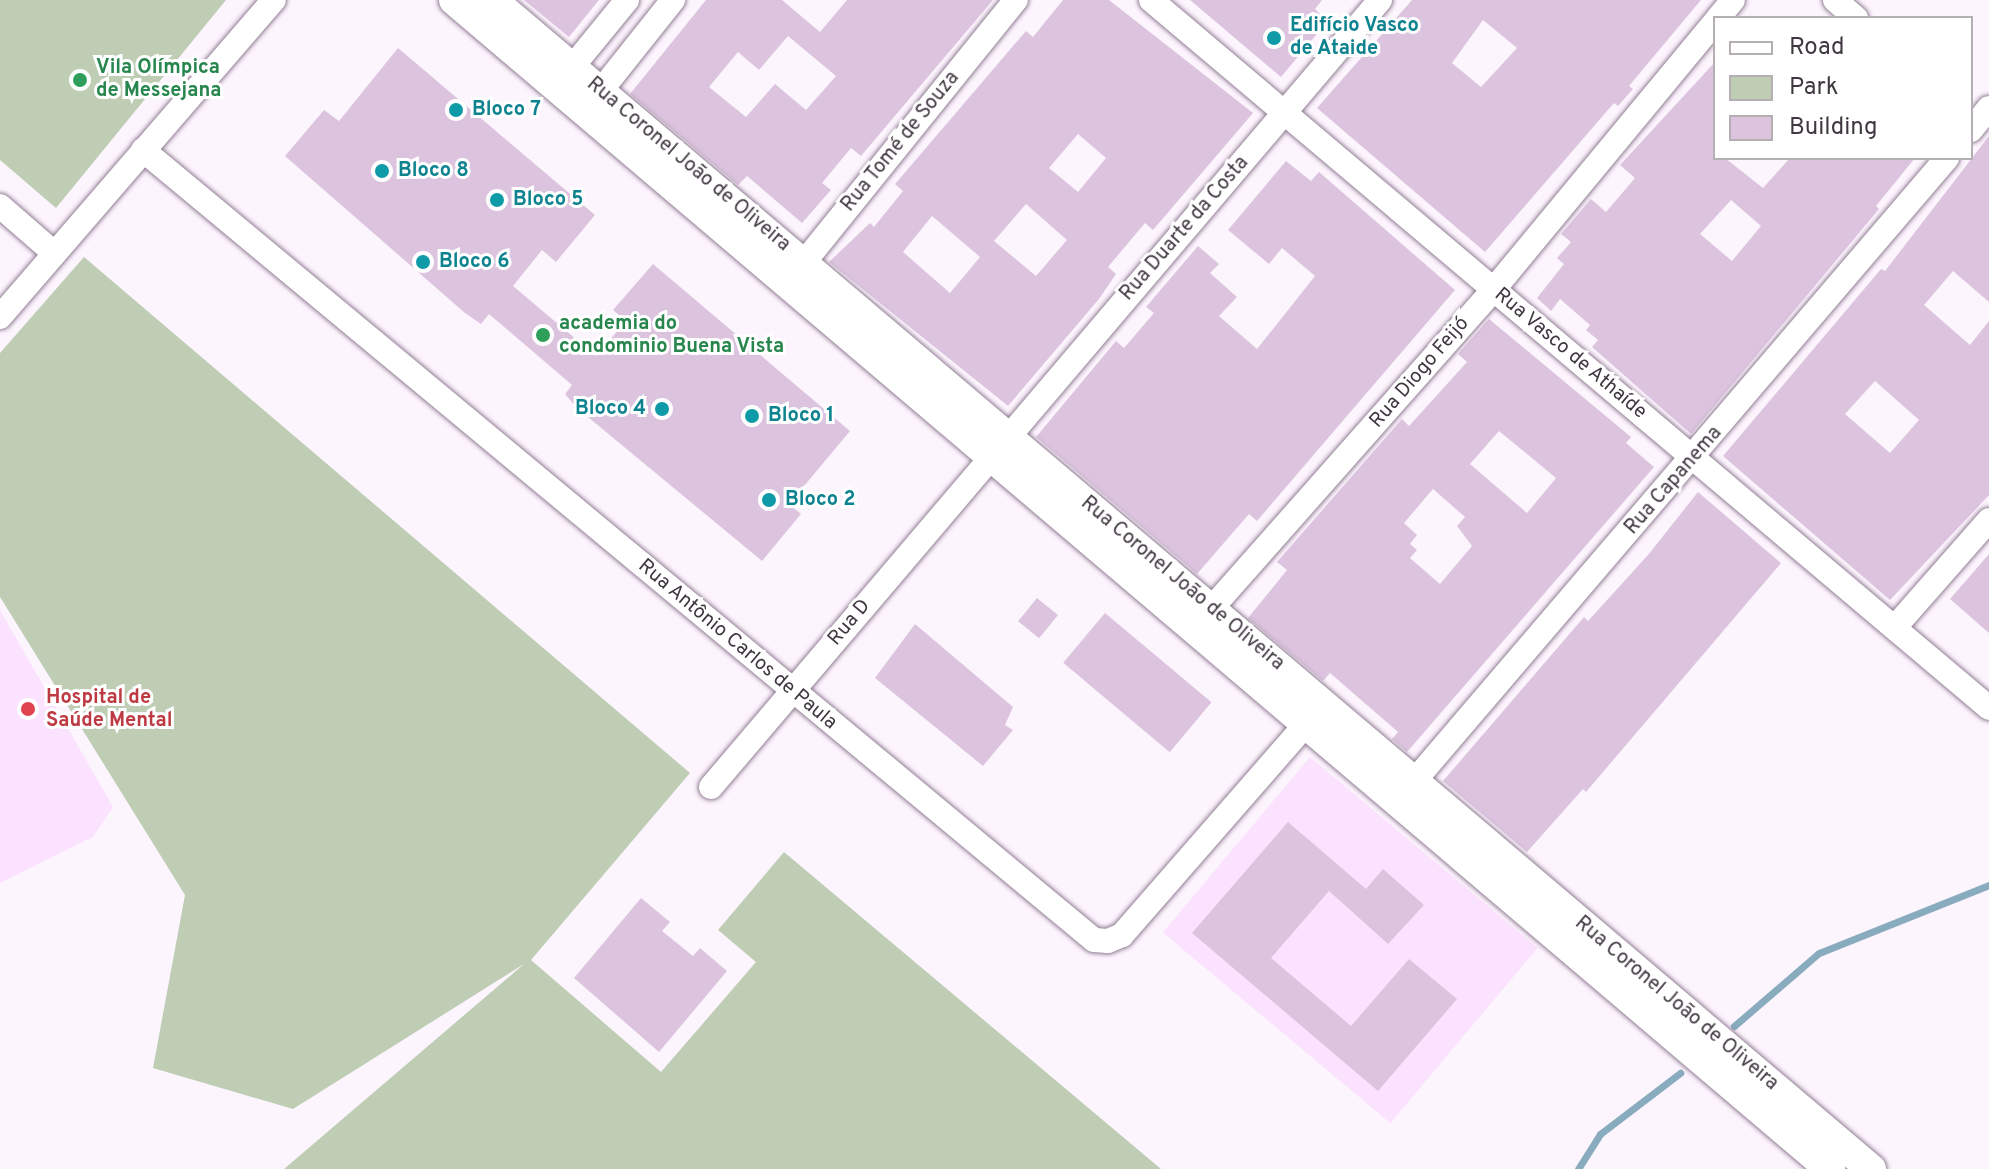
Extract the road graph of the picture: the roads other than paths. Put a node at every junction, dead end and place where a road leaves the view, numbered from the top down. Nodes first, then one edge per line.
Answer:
1 (274, 0) edge
2 (454, 0) edge
3 (492, 0) edge
4 (627, 0) edge
5 (673, 0) edge
6 (1016, 0) edge
7 (1151, 0) edge
8 (1380, 0) edge
9 (1733, 0) edge
10 (1835, 0) edge
11 (1720, 16) edge
12 (1854, 16) edge
13 (1713, 25) edge
14 (564, 78) junction
15 (592, 102) junction
16 (1284, 114) junction
17 (143, 150) junction
18 (1945, 160) edge
19 (0, 206) edge
20 (54, 253) junction
21 (795, 273) junction
22 (1494, 289) junction
23 (0, 317) edge
24 (999, 447) junction
25 (1693, 459) junction
26 (1989, 520) edge
27 (1211, 609) junction
28 (1895, 627) junction
29 (793, 691) junction
30 (1989, 708) edge
31 (1306, 724) junction
32 (711, 787) dead end
33 (1405, 791) junction
34 (1830, 1169) edge
35 (1871, 1169) edge

1 - 17 street
2 - 14 street, Rua Coronel João de Oliveira
3 - 14 street, Rua Coronel João de Oliveira
4 - 14 street
5 - 15 street
6 - 21 street, Rua Tomé de Souza
7 - 16 street, Rua Vasco de Athaíde
8 - 16 street, Rua Duarte da Costa
9 - 11 street, Rua Diogo Feijó
10 - 12 street
13 - 22 street, Rua Diogo Feijó
14 - 15 street, Rua Coronel João de Oliveira
15 - 21 street, Rua Coronel João de Oliveira
16 - 22 street, Rua Vasco de Athaíde
16 - 24 street, Rua Duarte da Costa
17 - 20 street
17 - 29 street, Rua Antônio Carlos de Paula
18 - 25 street, Rua Capanema
19 - 20 street
20 - 23 street
21 - 24 street, Rua Coronel João de Oliveira
22 - 25 street, Rua Vasco de Athaíde
22 - 27 street, Rua Diogo Feijó
24 - 27 street, Rua Coronel João de Oliveira
24 - 29 street, Rua D
24 - 31 street, Rua Coronel João de Oliveira
25 - 28 street, Rua Vasco de Athaíde
25 - 33 street, Rua Capanema
26 - 28 street
27 - 33 street, Rua Coronel João de Oliveira
28 - 30 street, Rua Vasco de Athaíde
29 - 31 street, Rua Antônio Carlos de Paula
29 - 32 street, Rua D
31 - 33 street, Rua Coronel João de Oliveira
33 - 34 street, Rua Coronel João de Oliveira
33 - 35 street, Rua Coronel João de Oliveira

